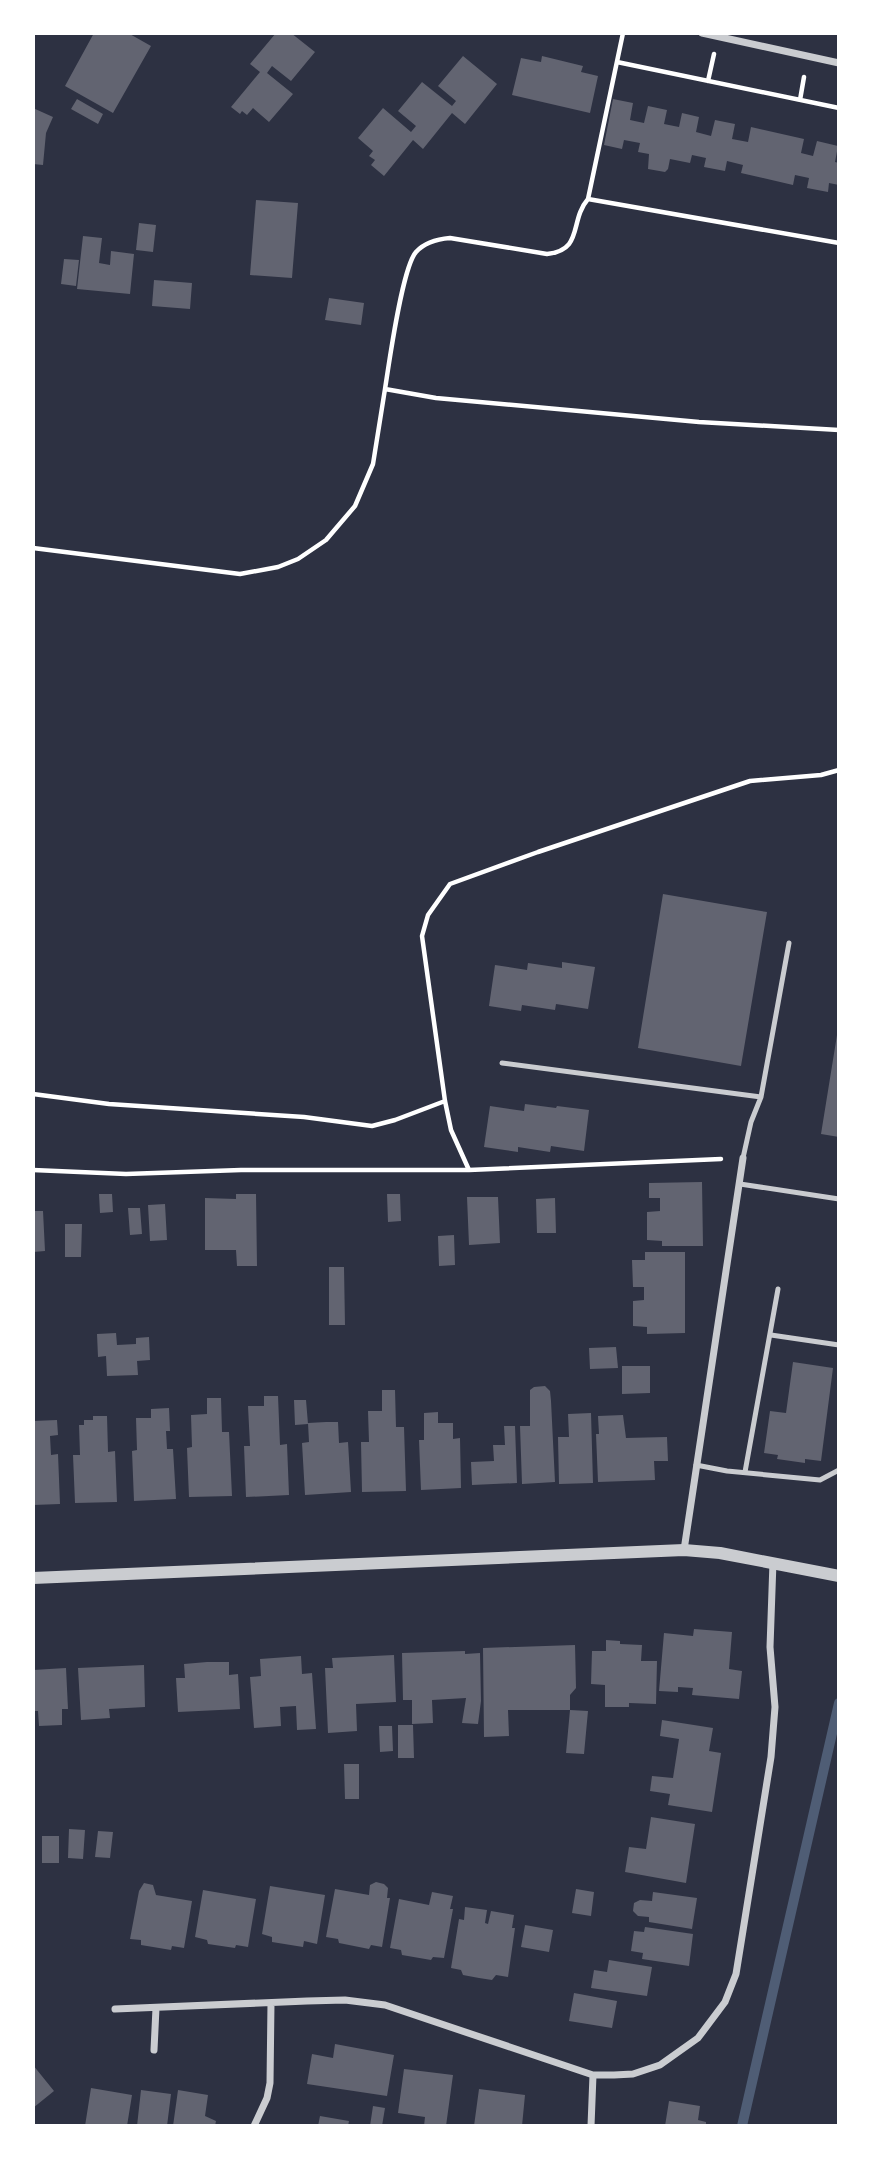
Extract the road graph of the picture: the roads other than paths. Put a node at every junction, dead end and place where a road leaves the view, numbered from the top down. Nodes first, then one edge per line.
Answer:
1 (702, 33) edge
2 (839, 63) edge
3 (789, 943) dead end
4 (502, 1063) dead end
5 (761, 1097) junction
6 (743, 1158) joint
7 (740, 1184) junction
8 (839, 1199) edge
9 (778, 1289) dead end
10 (771, 1335) junction
11 (839, 1345) edge
12 (696, 1465) junction
13 (839, 1470) edge
14 (745, 1472) junction
15 (684, 1550) junction
16 (773, 1562) junction
17 (839, 1576) edge
18 (33, 1578) edge
19 (271, 2003) junction
20 (156, 2008) junction
21 (115, 2009) dead end
22 (155, 2050) dead end
23 (593, 2074) junction
24 (254, 2126) edge
25 (591, 2126) edge

1 - 2 street
3 - 5 lane
4 - 5 lane
5 - 6 lane
6 - 7 street
7 - 8 lane
7 - 12 street
9 - 10 lane
10 - 11 lane
10 - 14 lane
12 - 14 lane
12 - 15 street
13 - 14 lane
15 - 16 street
15 - 18 street
16 - 17 street
16 - 23 street
19 - 20 street
19 - 23 street
19 - 24 street
20 - 21 street
20 - 22 street
23 - 25 street

